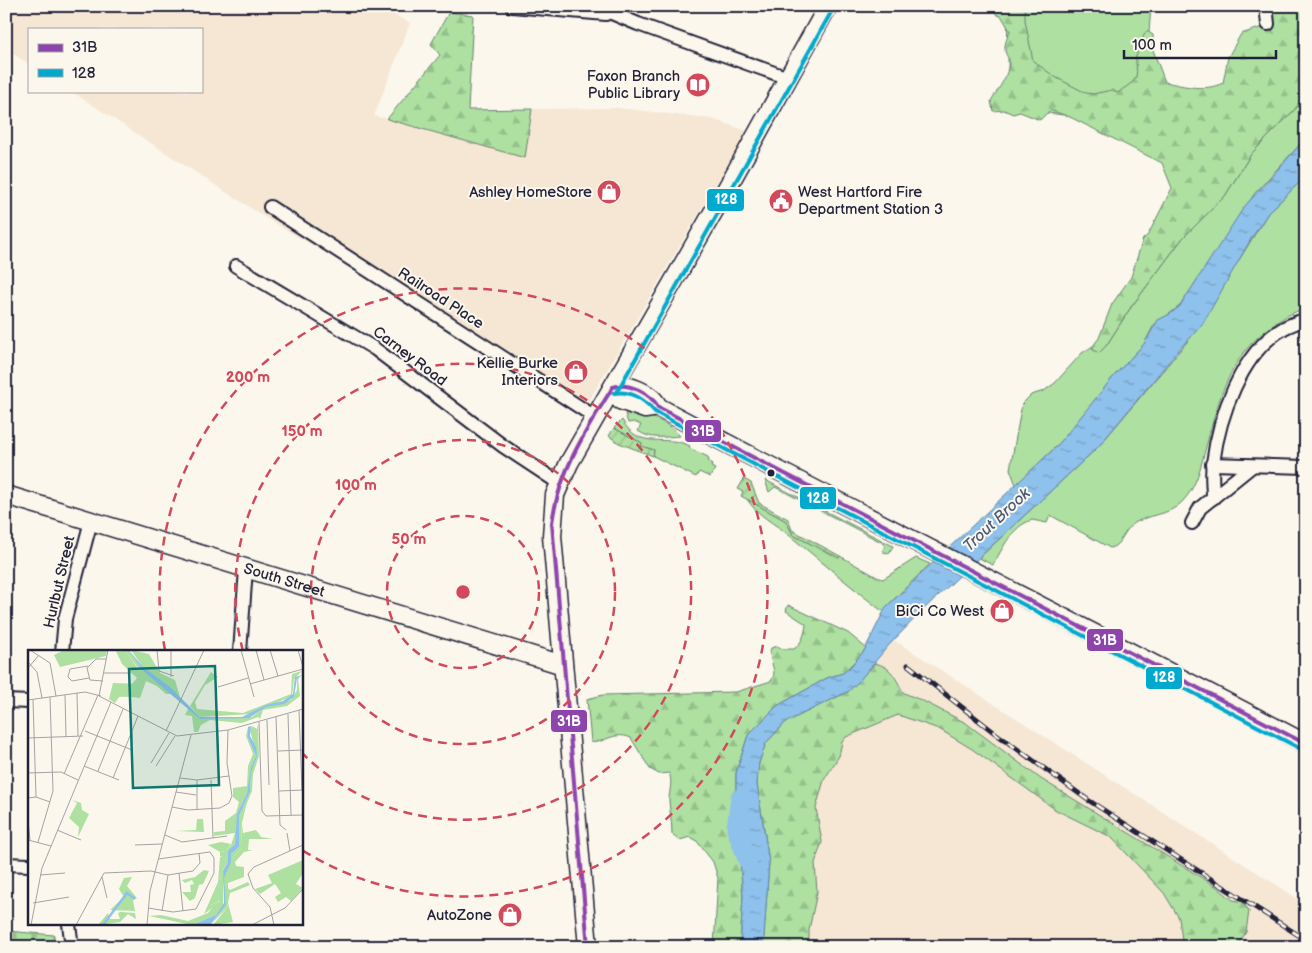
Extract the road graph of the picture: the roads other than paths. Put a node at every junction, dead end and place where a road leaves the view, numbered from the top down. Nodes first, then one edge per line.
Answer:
1 (512, 6) edge
2 (595, 6) edge
3 (828, 6) edge
4 (1266, 6) edge
5 (614, 15) junction
6 (1268, 24) dead end
7 (788, 78) junction
8 (270, 207) dead end
9 (236, 266) dead end
10 (1306, 319) edge
11 (614, 387) junction
12 (595, 417) junction
13 (1212, 464) junction
14 (1252, 466) junction
15 (1306, 468) edge
16 (559, 483) junction
17 (6, 495) edge
18 (1213, 498) junction
19 (91, 521) junction
20 (1192, 523) dead end
21 (246, 569) junction
22 (62, 650) edge
23 (240, 650) edge
24 (563, 665) junction
25 (6, 701) edge
26 (28, 702) edge
27 (1306, 744) edge
28 (6, 864) edge
29 (28, 865) edge
30 (69, 926) edge
31 (72, 947) edge
32 (588, 947) edge

1 - 5 street
2 - 5 street
3 - 7 main road
4 - 6 street
5 - 7 street
7 - 11 main road
8 - 12 street, Railroad Place
9 - 16 street, Carney Road
10 - 13 street
11 - 12 main road
11 - 27 main road
12 - 16 main road
13 - 14 street
13 - 18 street
14 - 15 street
14 - 18 street
16 - 24 main road
17 - 19 main road, South Street
18 - 20 street
19 - 21 main road, South Street
19 - 22 street, Hurlbut Street
21 - 23 street
21 - 24 main road, South Street
24 - 32 main road
25 - 26 street
28 - 29 street
30 - 31 street

